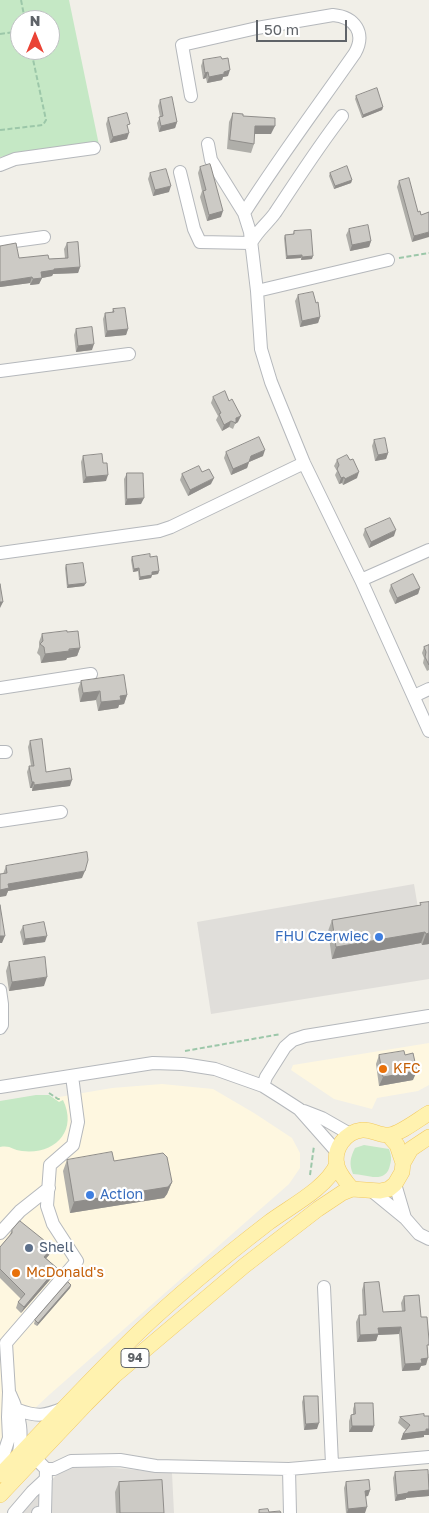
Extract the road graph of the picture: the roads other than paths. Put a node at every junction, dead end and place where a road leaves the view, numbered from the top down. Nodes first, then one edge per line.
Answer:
1 (191, 96) dead end
2 (342, 116) dead end
3 (208, 144) dead end
4 (94, 148) dead end
5 (0, 165) edge
6 (180, 172) dead end
7 (244, 213) junction
8 (44, 237) dead end
9 (0, 243) edge
10 (251, 243) junction
11 (388, 260) road end
12 (257, 291) junction
13 (128, 354) dead end
14 (0, 372) edge
15 (304, 463) junction
16 (429, 550) edge
17 (0, 553) edge
18 (360, 580) junction
19 (91, 674) dead end
20 (0, 688) edge
21 (429, 689) edge
22 (414, 696) junction
23 (429, 731) edge
24 (61, 812) dead end
25 (0, 821) edge
26 (0, 990) edge
27 (429, 1016) edge
28 (0, 1028) edge
29 (72, 1076) junction
30 (262, 1086) junction
31 (0, 1087) edge
32 (300, 1109) junction
33 (429, 1113) edge
34 (350, 1134) junction
35 (388, 1135) junction
36 (429, 1137) edge
37 (337, 1158) junction
38 (403, 1164) junction
39 (395, 1184) junction
40 (50, 1188) junction
41 (352, 1189) junction
42 (372, 1191) junction
43 (404, 1218) junction
44 (0, 1233) edge
45 (429, 1240) edge
46 (324, 1287) dead end
47 (3, 1341) edge
48 (9, 1392) junction
49 (64, 1408) junction
50 (18, 1410) junction
51 (31, 1443) junction
52 (18, 1457) junction
53 (35, 1458) junction
54 (429, 1458) edge
55 (332, 1464) junction
56 (0, 1465) edge
57 (289, 1468) junction
58 (46, 1474) junction
59 (7, 1478) edge
60 (0, 1495) edge
61 (14, 1513) edge
62 (38, 1513) edge
63 (290, 1513) edge

1 - 7 street
2 - 10 street
3 - 7 street
4 - 5 street
6 - 10 street
7 - 10 street
8 - 9 street
10 - 12 street
11 - 12 street
12 - 15 street
13 - 14 street
15 - 17 street
15 - 18 street
16 - 18 street
18 - 22 street
19 - 20 street
21 - 22 street
22 - 23 street
24 - 25 street
26 - 28 street
27 - 30 street
29 - 30 street
29 - 31 street
29 - 40 street
30 - 32 street
32 - 34 street
32 - 37 street
33 - 35 main road
34 - 35 main road
34 - 37 main road, 94
35 - 38 main road
36 - 38 main road
37 - 41 main road
37 - 49 main road, 94
38 - 39 main road
39 - 42 main road
39 - 43 street
40 - 44 street
40 - 47 street
41 - 42 main road
41 - 53 main road, 94
42 - 43 street
43 - 45 street
46 - 55 street
47 - 48 street
48 - 50 street
48 - 56 street
49 - 50 street
49 - 51 main road, 94
50 - 52 street
51 - 52 main road, 94
51 - 53 street
52 - 59 main road, 94
53 - 58 street
53 - 59 main road, 94
54 - 55 street
55 - 57 street
57 - 58 street
57 - 63 street
58 - 61 street
58 - 62 street
59 - 60 main road, 94

